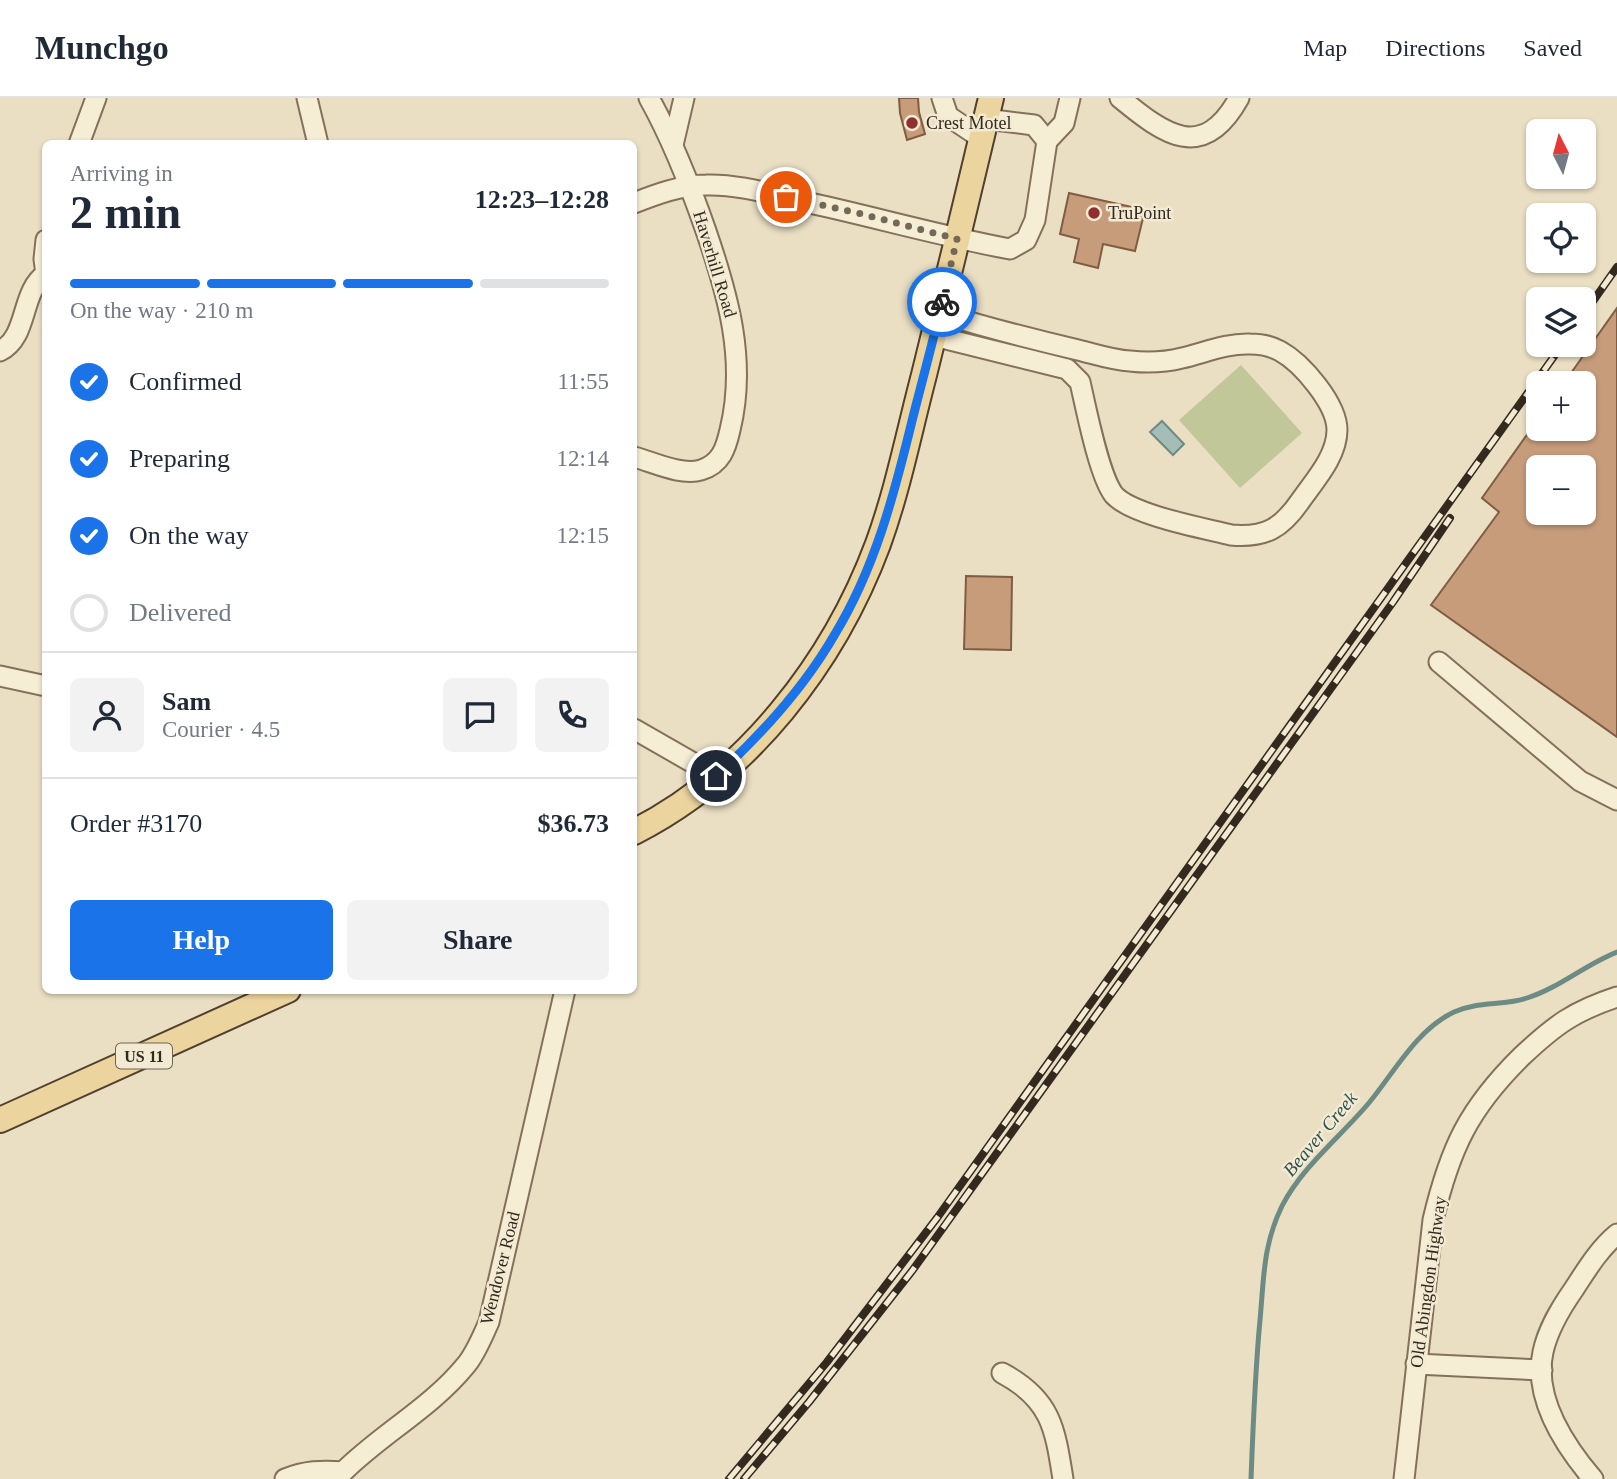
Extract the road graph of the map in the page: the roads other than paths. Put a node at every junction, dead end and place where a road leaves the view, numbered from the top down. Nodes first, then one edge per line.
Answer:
1 (96, 98) edge
2 (307, 98) edge
3 (649, 98) edge
4 (684, 98) edge
5 (942, 98) edge
6 (1070, 98) edge
7 (1120, 98) edge
8 (1239, 98) edge
9 (986, 118) edge
10 (80, 140) edge
11 (317, 140) edge
12 (1047, 141) junction
13 (673, 145) junction
14 (691, 186) junction
15 (637, 202) edge
16 (957, 239) junction
17 (42, 277) edge
18 (937, 324) junction
19 (0, 351) edge
20 (637, 458) edge
21 (1439, 662) dead end
22 (0, 676) edge
23 (42, 684) edge
24 (637, 731) edge
25 (716, 776) junction
26 (1617, 800) edge
27 (637, 830) edge
28 (279, 994) edge
29 (564, 994) edge
30 (1617, 997) edge
31 (0, 1120) edge
32 (1617, 1234) edge
33 (1416, 1364) junction
34 (1542, 1370) junction
35 (1002, 1373) dead end
36 (340, 1476) edge
37 (285, 1479) edge
38 (1063, 1479) edge
39 (1404, 1479) edge
40 (1593, 1479) edge

1 - 10 street
2 - 11 street
3 - 13 street, Haverhill Road
4 - 13 street
5 - 9 street
6 - 12 street
7 - 8 street
9 - 12 street
9 - 16 main road
12 - 16 street
13 - 14 street, Haverhill Road
14 - 15 street
14 - 16 street
14 - 20 street, Haverhill Road
16 - 18 main road
17 - 19 street
18 - 18 street
18 - 25 main road
21 - 26 street
22 - 23 street
24 - 25 street
25 - 27 main road
28 - 31 main road, US 11
29 - 36 street, Wendover Road
30 - 33 street, Old Abingdon Highway
32 - 34 street
33 - 34 street
33 - 39 street, Old Abingdon Highway
34 - 40 street
35 - 38 street
36 - 37 street, Wendover Road

